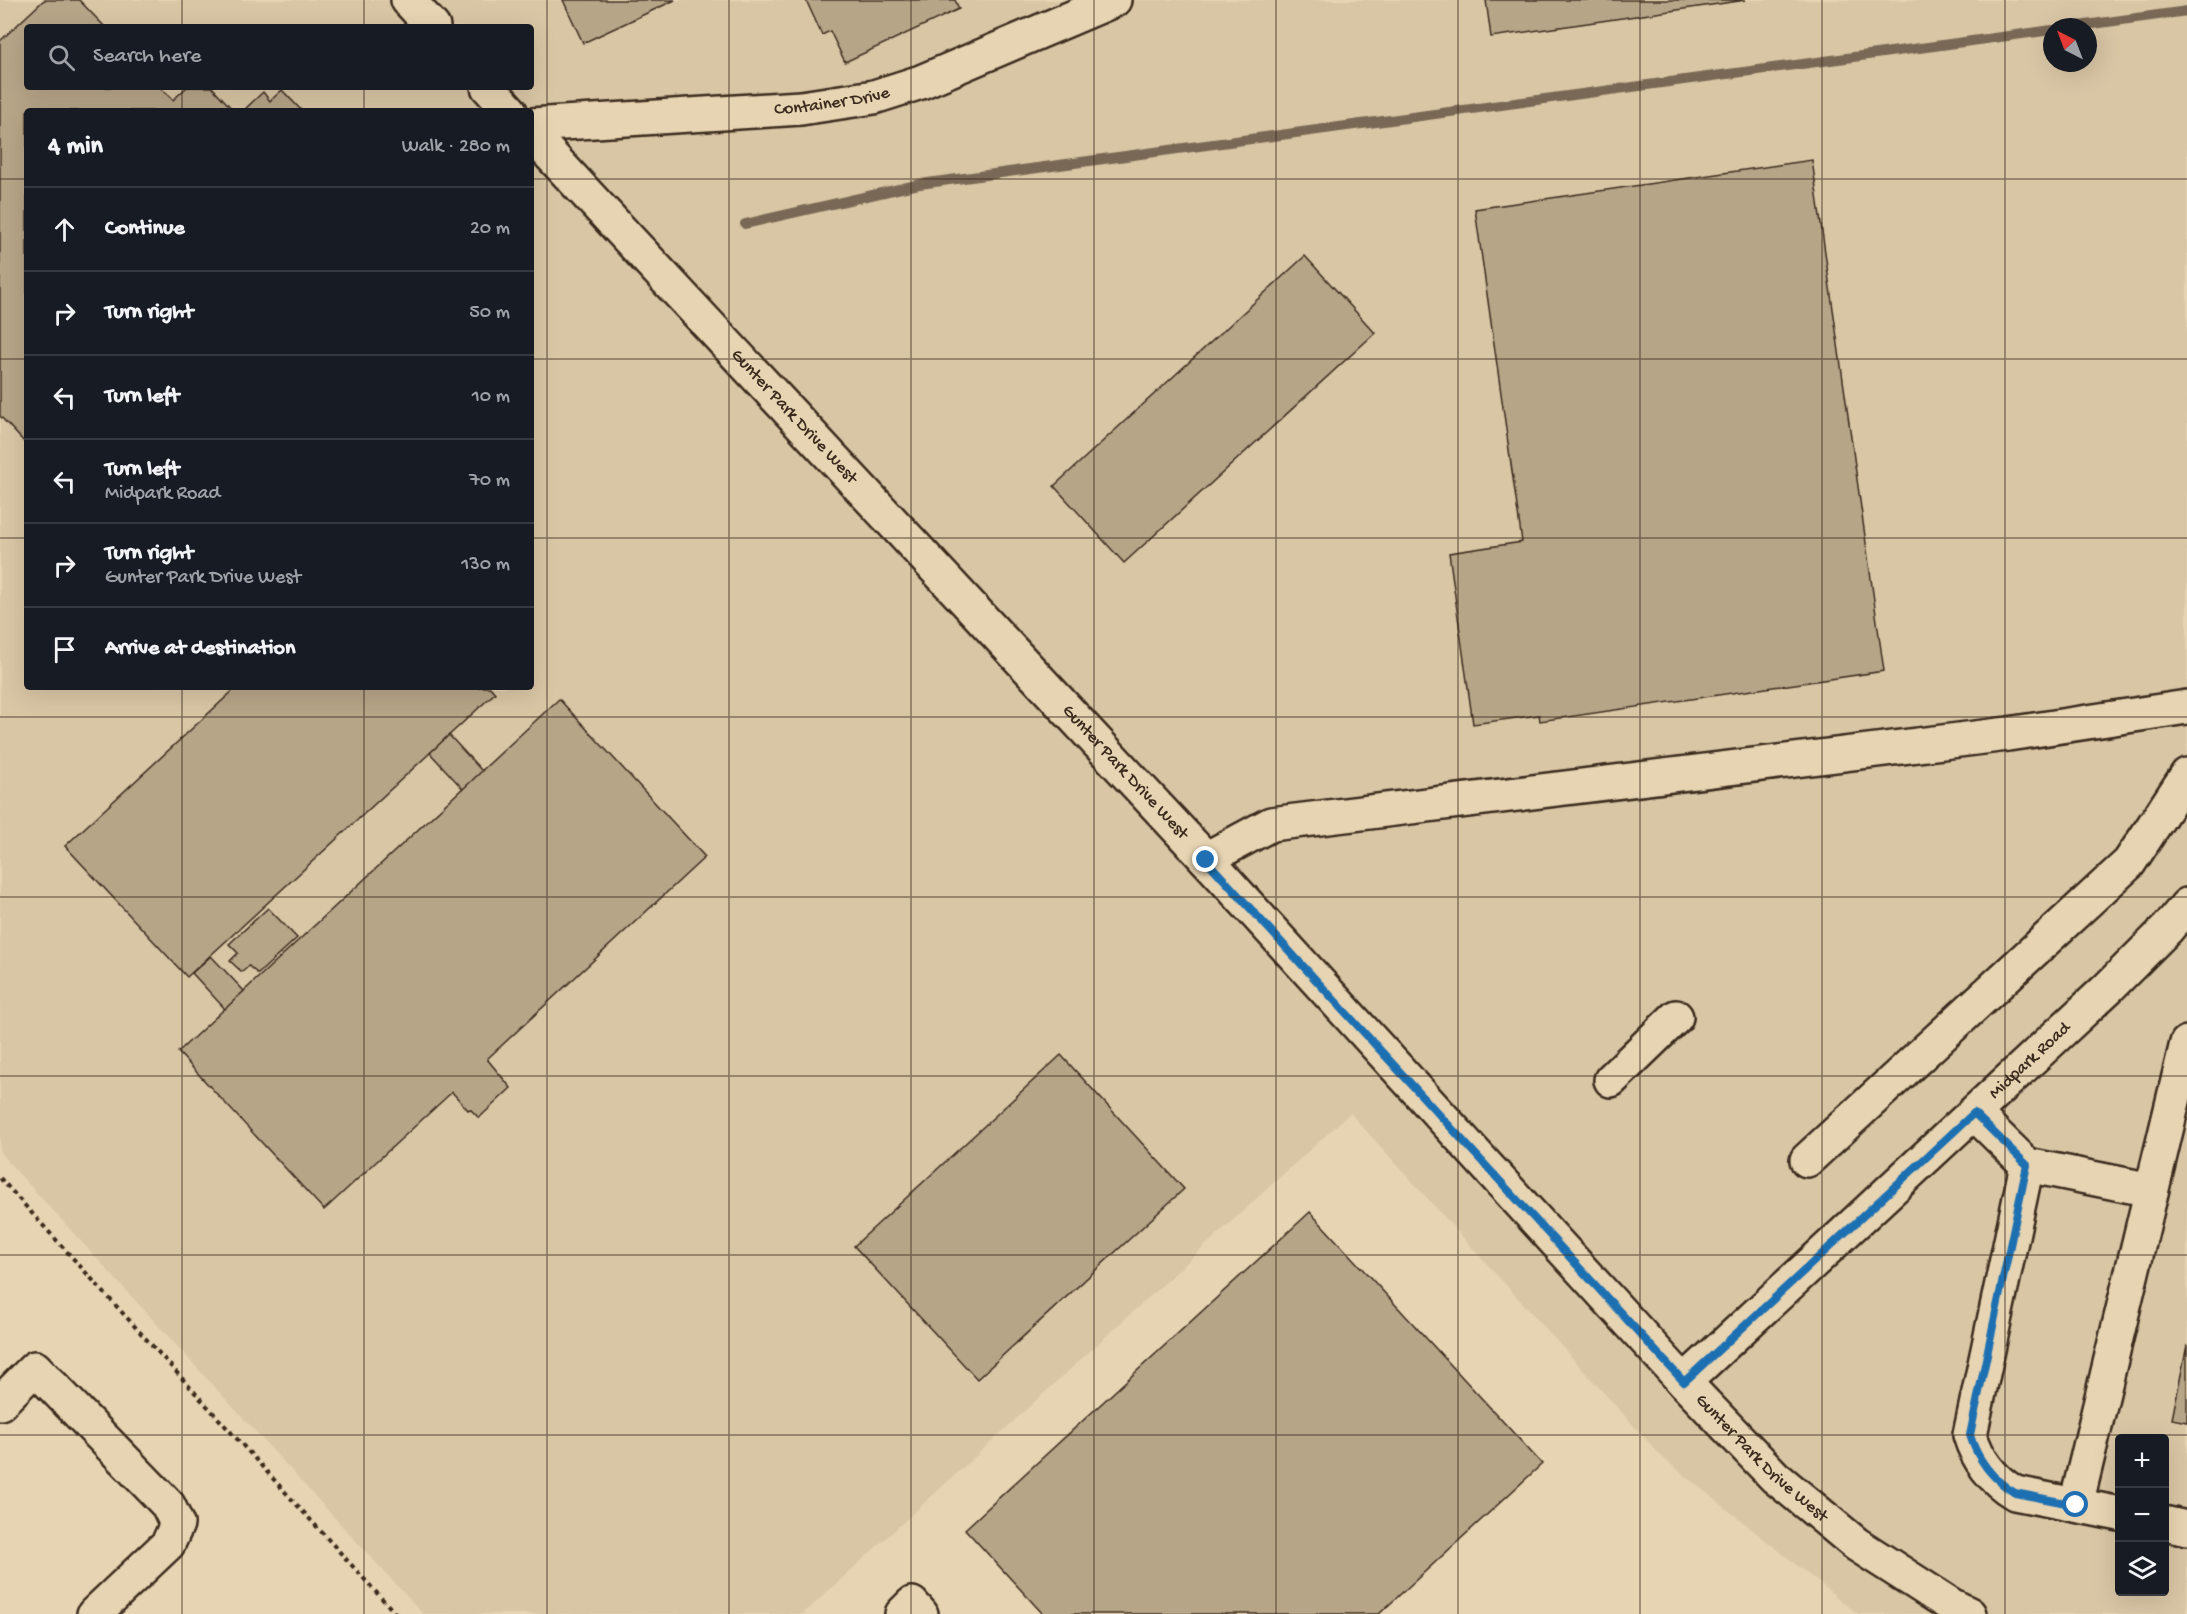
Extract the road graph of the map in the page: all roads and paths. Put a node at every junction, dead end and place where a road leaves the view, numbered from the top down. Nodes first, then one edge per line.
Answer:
1 (408, 0) edge
2 (1114, 0) edge
3 (430, 24) edge
4 (491, 90) edge
5 (507, 108) edge
6 (534, 125) edge
7 (534, 137) edge
8 (2187, 707) edge
9 (2187, 775) edge
10 (1206, 860) junction
11 (2187, 905) edge
12 (1676, 1017) dead end
13 (2187, 1043) edge
14 (1611, 1080) dead end
15 (1974, 1113) junction
16 (1807, 1160) dead end
17 (2027, 1165) junction
18 (0, 1178) edge
19 (2151, 1190) junction
20 (1684, 1382) junction
21 (0, 1403) edge
22 (2076, 1505) junction
23 (2115, 1513) edge
24 (2169, 1524) edge
25 (2187, 1528) edge
26 (94, 1614) edge
27 (396, 1614) edge
28 (902, 1614) edge
29 (921, 1614) edge
30 (1969, 1614) edge

1 - 3 street
2 - 6 street, Container Drive
4 - 5 street
7 - 10 street, Gunter Park Drive West
8 - 10 street
9 - 16 street
10 - 20 street, Gunter Park Drive West
11 - 15 street, Midpark Road
12 - 14 street
13 - 19 street
15 - 17 street
15 - 20 street, Midpark Road
17 - 19 street
17 - 22 street
18 - 27 path
19 - 22 street
20 - 30 street, Gunter Park Drive West
21 - 26 street
22 - 23 street
24 - 25 street
28 - 29 street

